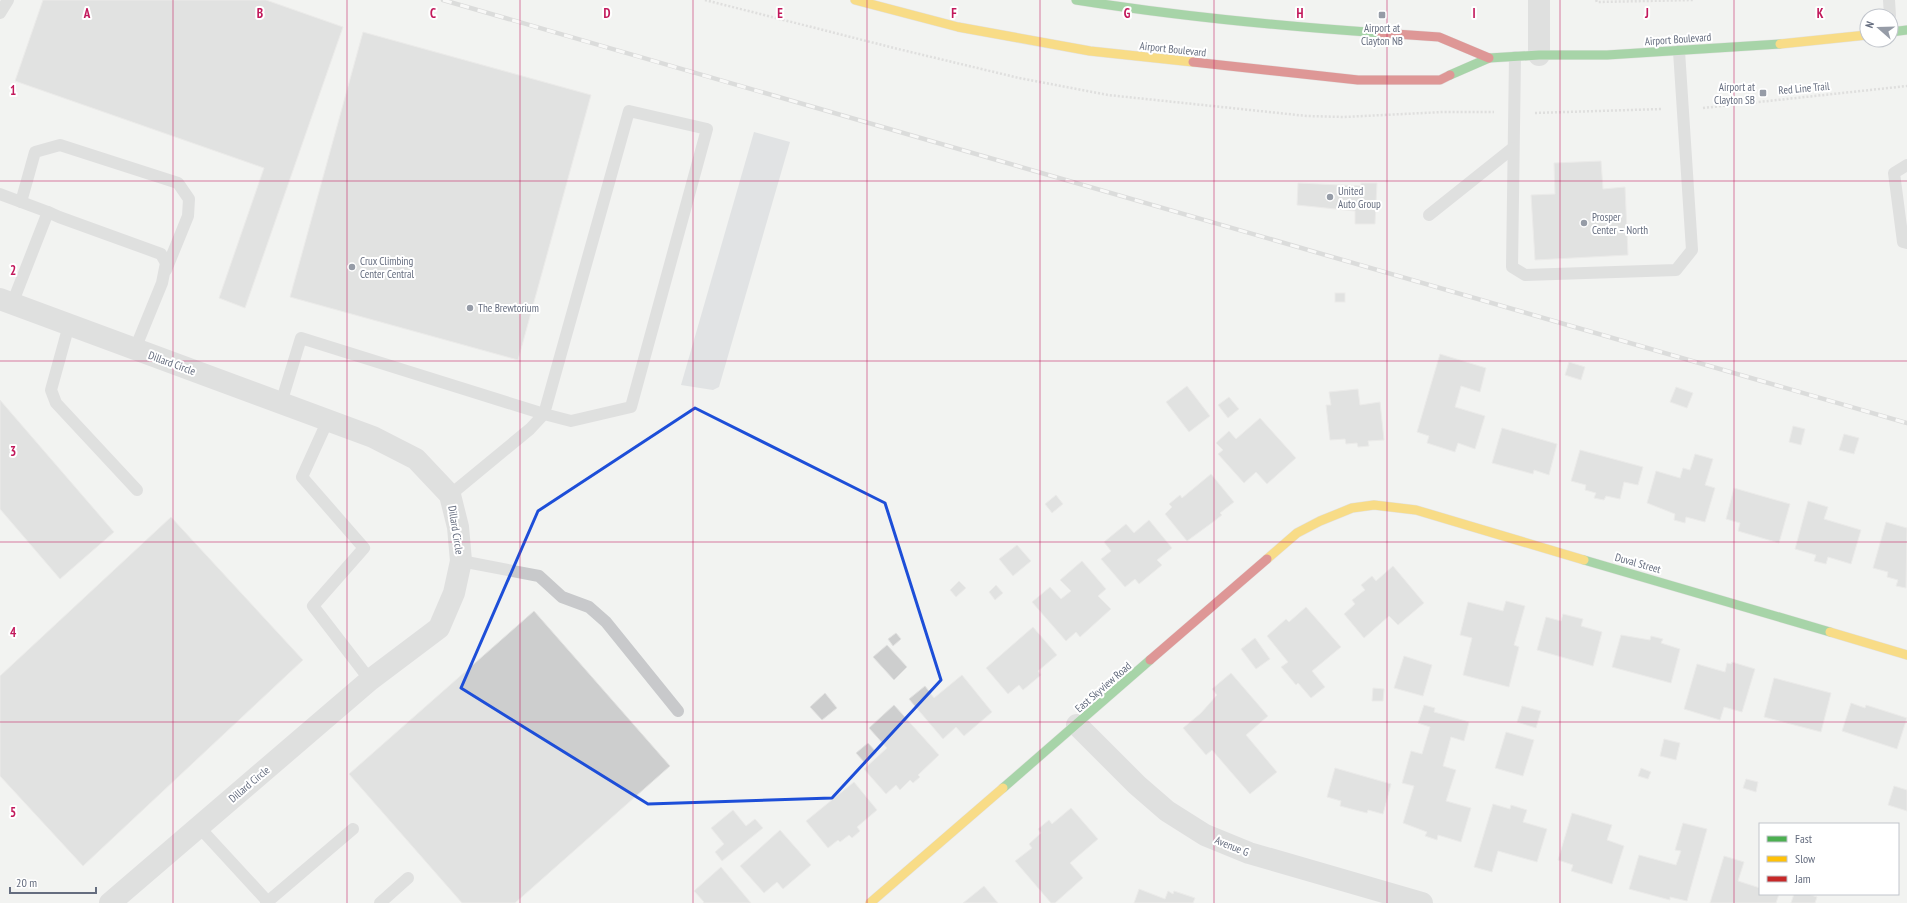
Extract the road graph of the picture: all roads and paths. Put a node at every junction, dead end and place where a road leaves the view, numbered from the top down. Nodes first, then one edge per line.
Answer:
1 (8, 0) edge
2 (855, 0) edge
3 (1076, 0) edge
4 (1539, 0) edge
5 (1596, 0) edge
6 (1692, 0) edge
7 (1627, 1) edge
8 (0, 13) edge
9 (1859, 36) edge
10 (1679, 51) junction
11 (1540, 55) junction
12 (1515, 57) junction
13 (1490, 58) junction
14 (1907, 86) edge
15 (1703, 108) dead end
16 (1663, 109) dead end
17 (1534, 113) dead end
18 (1513, 148) junction
19 (1907, 165) edge
20 (0, 194) edge
21 (21, 202) junction
22 (48, 212) junction
23 (1428, 215) dead end
24 (1907, 243) edge
25 (164, 273) junction
26 (6, 302) edge
27 (69, 325) junction
28 (135, 349) junction
29 (282, 403) junction
30 (544, 414) junction
31 (328, 420) junction
32 (137, 490) dead end
33 (450, 495) junction
34 (1361, 506) joint
35 (461, 561) junction
36 (1907, 655) edge
37 (370, 680) junction
38 (678, 711) dead end
39 (1077, 725) junction
40 (198, 826) junction
41 (353, 829) dead end
42 (408, 878) dead end
43 (110, 903) edge
44 (268, 903) edge
45 (380, 903) edge
46 (870, 903) edge
47 (1422, 903) edge

1 - 8 lane
2 - 13 main road, Airport Boulevard
3 - 13 main road, Airport Boulevard
4 - 11 street
5 - 7 path
6 - 7 path
9 - 10 main road, Airport Boulevard
10 - 11 main road, Airport Boulevard
10 - 18 lane
11 - 12 main road, Airport Boulevard
12 - 13 main road, Airport Boulevard
12 - 18 lane
14 - 15 path, Red Line Trail
16 - 17 path
18 - 23 lane
19 - 24 lane
20 - 21 lane
21 - 22 lane
21 - 25 lane
22 - 25 lane
22 - 26 lane
25 - 28 lane
26 - 27 street, Dillard Circle
27 - 28 street, Dillard Circle
27 - 32 lane
28 - 29 street, Dillard Circle
29 - 30 lane
29 - 31 street, Dillard Circle
30 - 30 lane
30 - 33 lane
31 - 33 street, Dillard Circle
31 - 37 lane
33 - 35 street, Dillard Circle
34 - 36 main road, Duval Street
34 - 39 main road, East Skyview Road
35 - 37 street, Dillard Circle
35 - 38 lane
37 - 40 street, Dillard Circle
39 - 46 main road, East Skyview Road
39 - 47 street, Avenue G
40 - 43 street, Dillard Circle
40 - 44 lane
41 - 44 lane
42 - 45 lane

